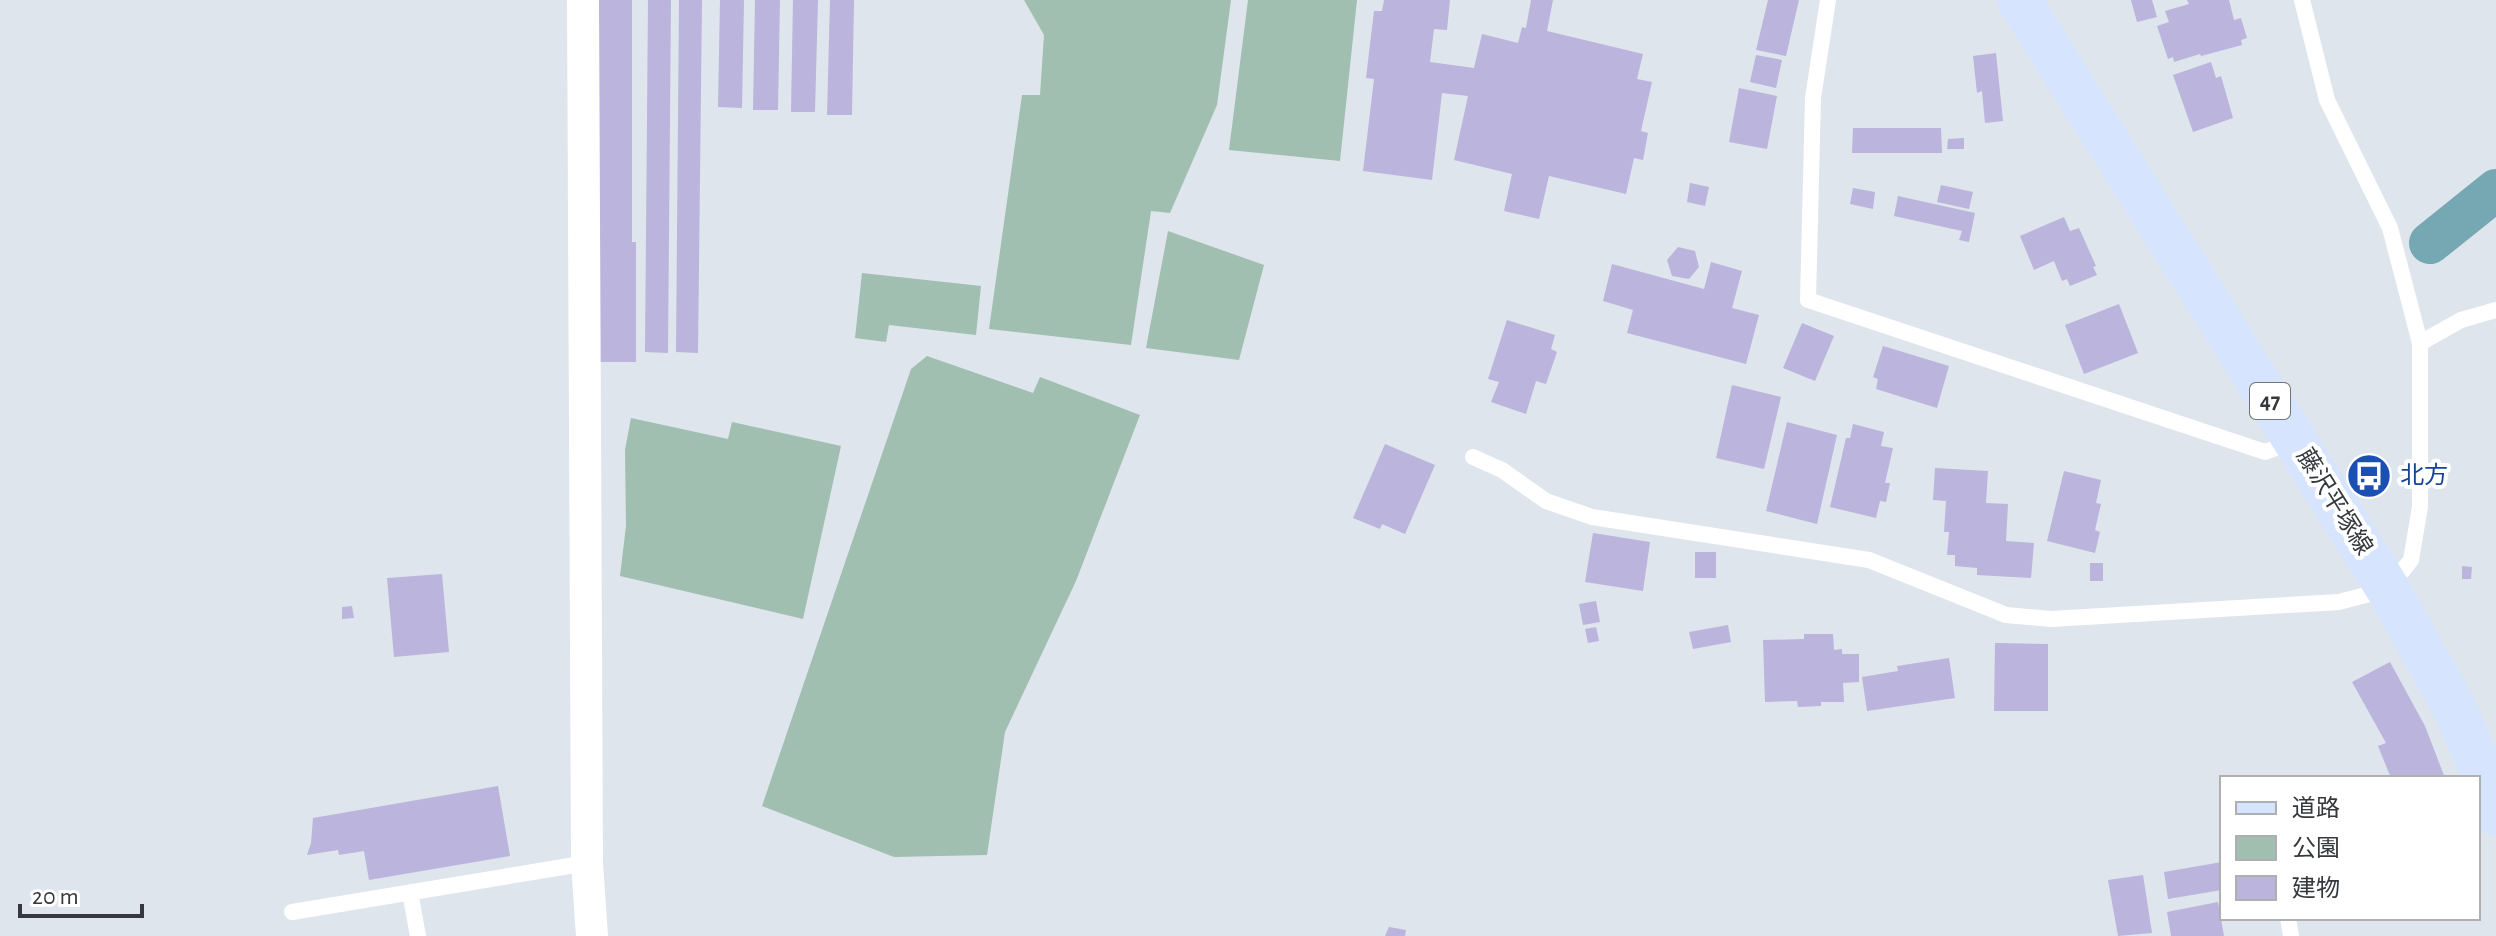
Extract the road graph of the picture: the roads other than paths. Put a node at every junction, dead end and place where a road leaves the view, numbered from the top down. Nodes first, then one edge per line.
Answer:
1 (583, 0) edge
2 (1828, 0) edge
3 (2019, 0) edge
4 (2302, 0) edge
5 (2496, 310) edge
6 (2420, 343) junction
7 (2295, 441) junction
8 (1473, 457) dead end
9 (2388, 589) junction
10 (2494, 799) edge
11 (587, 863) junction
12 (410, 892) junction
13 (292, 912) dead end
14 (418, 936) edge
15 (592, 936) edge

1 - 11 street
2 - 7 lane
3 - 7 main road, 藤沢平塚線 / 47
4 - 6 lane
5 - 6 lane
6 - 9 lane
7 - 9 main road, 藤沢平塚線 / 47
8 - 9 lane
9 - 10 main road, 藤沢平塚線 / 47
11 - 12 lane
11 - 15 street
12 - 13 lane
12 - 14 lane

